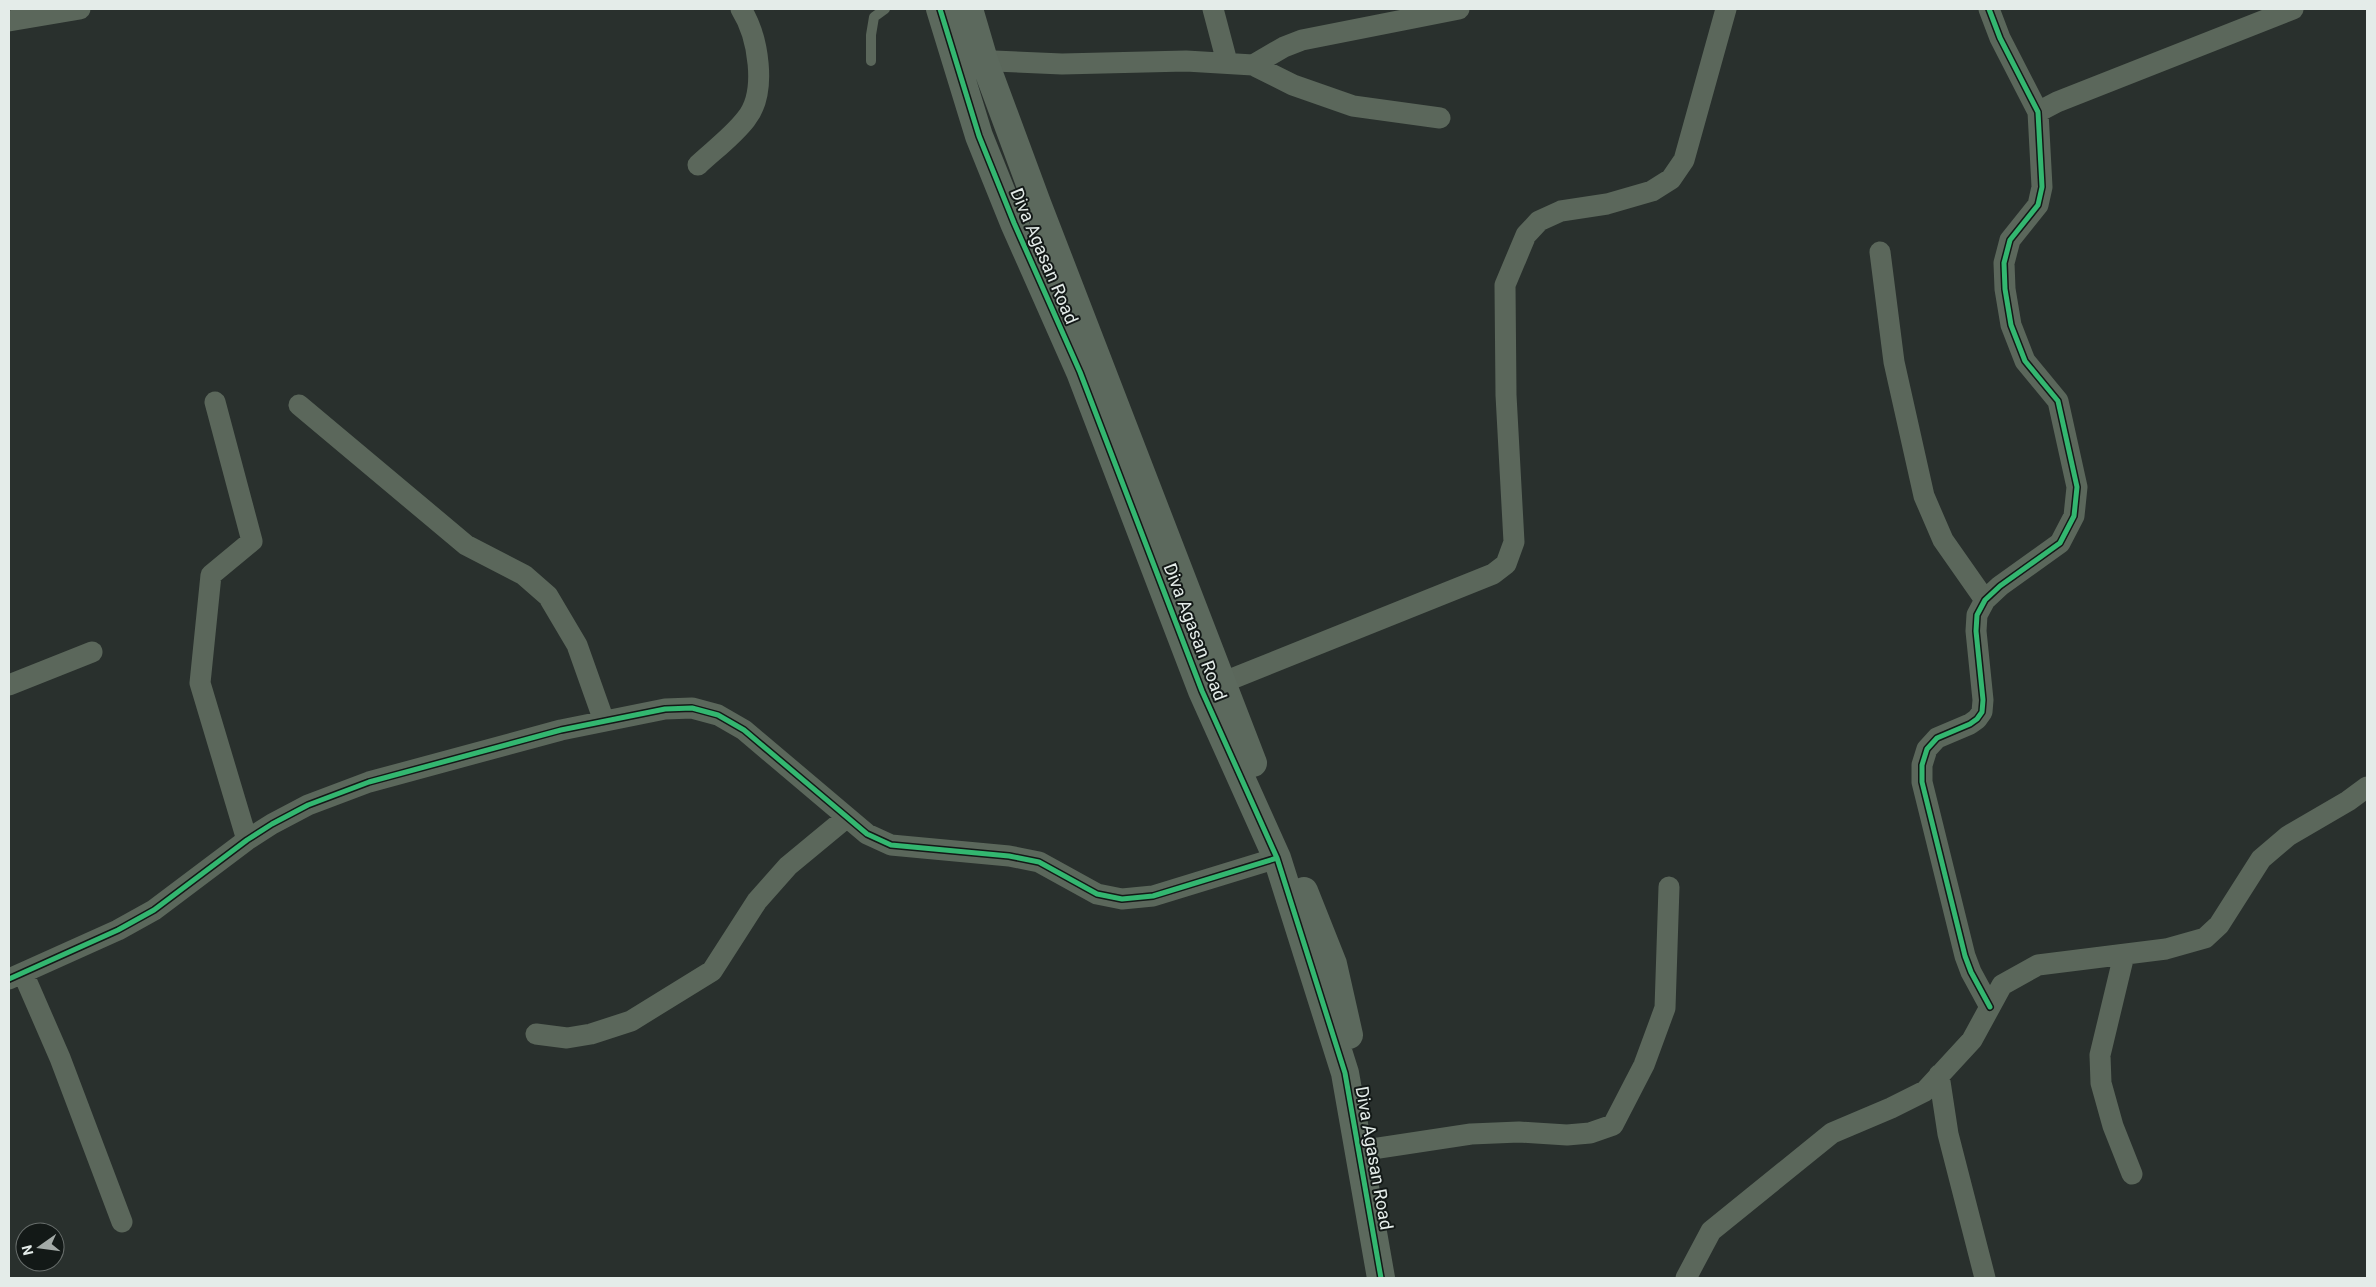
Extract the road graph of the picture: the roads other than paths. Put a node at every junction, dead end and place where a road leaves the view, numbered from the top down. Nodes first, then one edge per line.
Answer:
1 (80, 9) edge
2 (741, 9) edge
3 (885, 9) edge
4 (940, 9) edge
5 (969, 9) edge
6 (1214, 9) edge
7 (1459, 9) edge
8 (1726, 9) edge
9 (1990, 9) edge
10 (2293, 9) edge
11 (1395, 15) edge
12 (9, 21) edge
13 (955, 59) junction
14 (984, 60) junction
15 (871, 61) dead end
16 (1227, 62) junction
17 (1253, 65) junction
18 (2038, 112) junction
19 (1440, 118) dead end
20 (698, 165) dead end
21 (1880, 252) dead end
22 (215, 402) dead end
23 (299, 405) dead end
24 (1984, 600) junction
25 (92, 652) dead end
26 (9, 685) edge
27 (1212, 687) junction
28 (604, 722) junction
29 (2367, 786) edge
30 (846, 818) junction
31 (247, 840) junction
32 (1277, 858) junction
33 (1669, 887) dead end
34 (2124, 955) junction
35 (16, 976) edge
36 (1990, 1007) junction
37 (536, 1034) dead end
38 (1939, 1075) junction
39 (1367, 1149) junction
40 (2132, 1174) dead end
41 (122, 1222) dead end
42 (1381, 1278) edge
43 (1396, 1278) edge
44 (1686, 1278) edge
45 (1985, 1278) edge

1 - 12 street
2 - 20 street
3 - 15 lane
4 - 13 street, Diva Agasan Road
5 - 14 street
6 - 16 street
7 - 11 street
8 - 27 street
9 - 18 street
10 - 18 street
11 - 17 street
13 - 14 street
13 - 27 street, Diva Agasan Road
14 - 16 street
14 - 27 street
16 - 17 street
17 - 19 street
18 - 24 street
21 - 24 street
22 - 31 street
23 - 28 street
24 - 36 street
25 - 26 street
27 - 32 street, Diva Agasan Road
27 - 39 street
28 - 30 street
28 - 31 street
29 - 34 street
30 - 32 street
30 - 37 street
31 - 35 street
32 - 39 street, Diva Agasan Road
33 - 39 street
34 - 36 street
34 - 40 street
35 - 41 street
36 - 38 street
38 - 44 street
38 - 45 street
39 - 42 street, Diva Agasan Road
39 - 43 street

